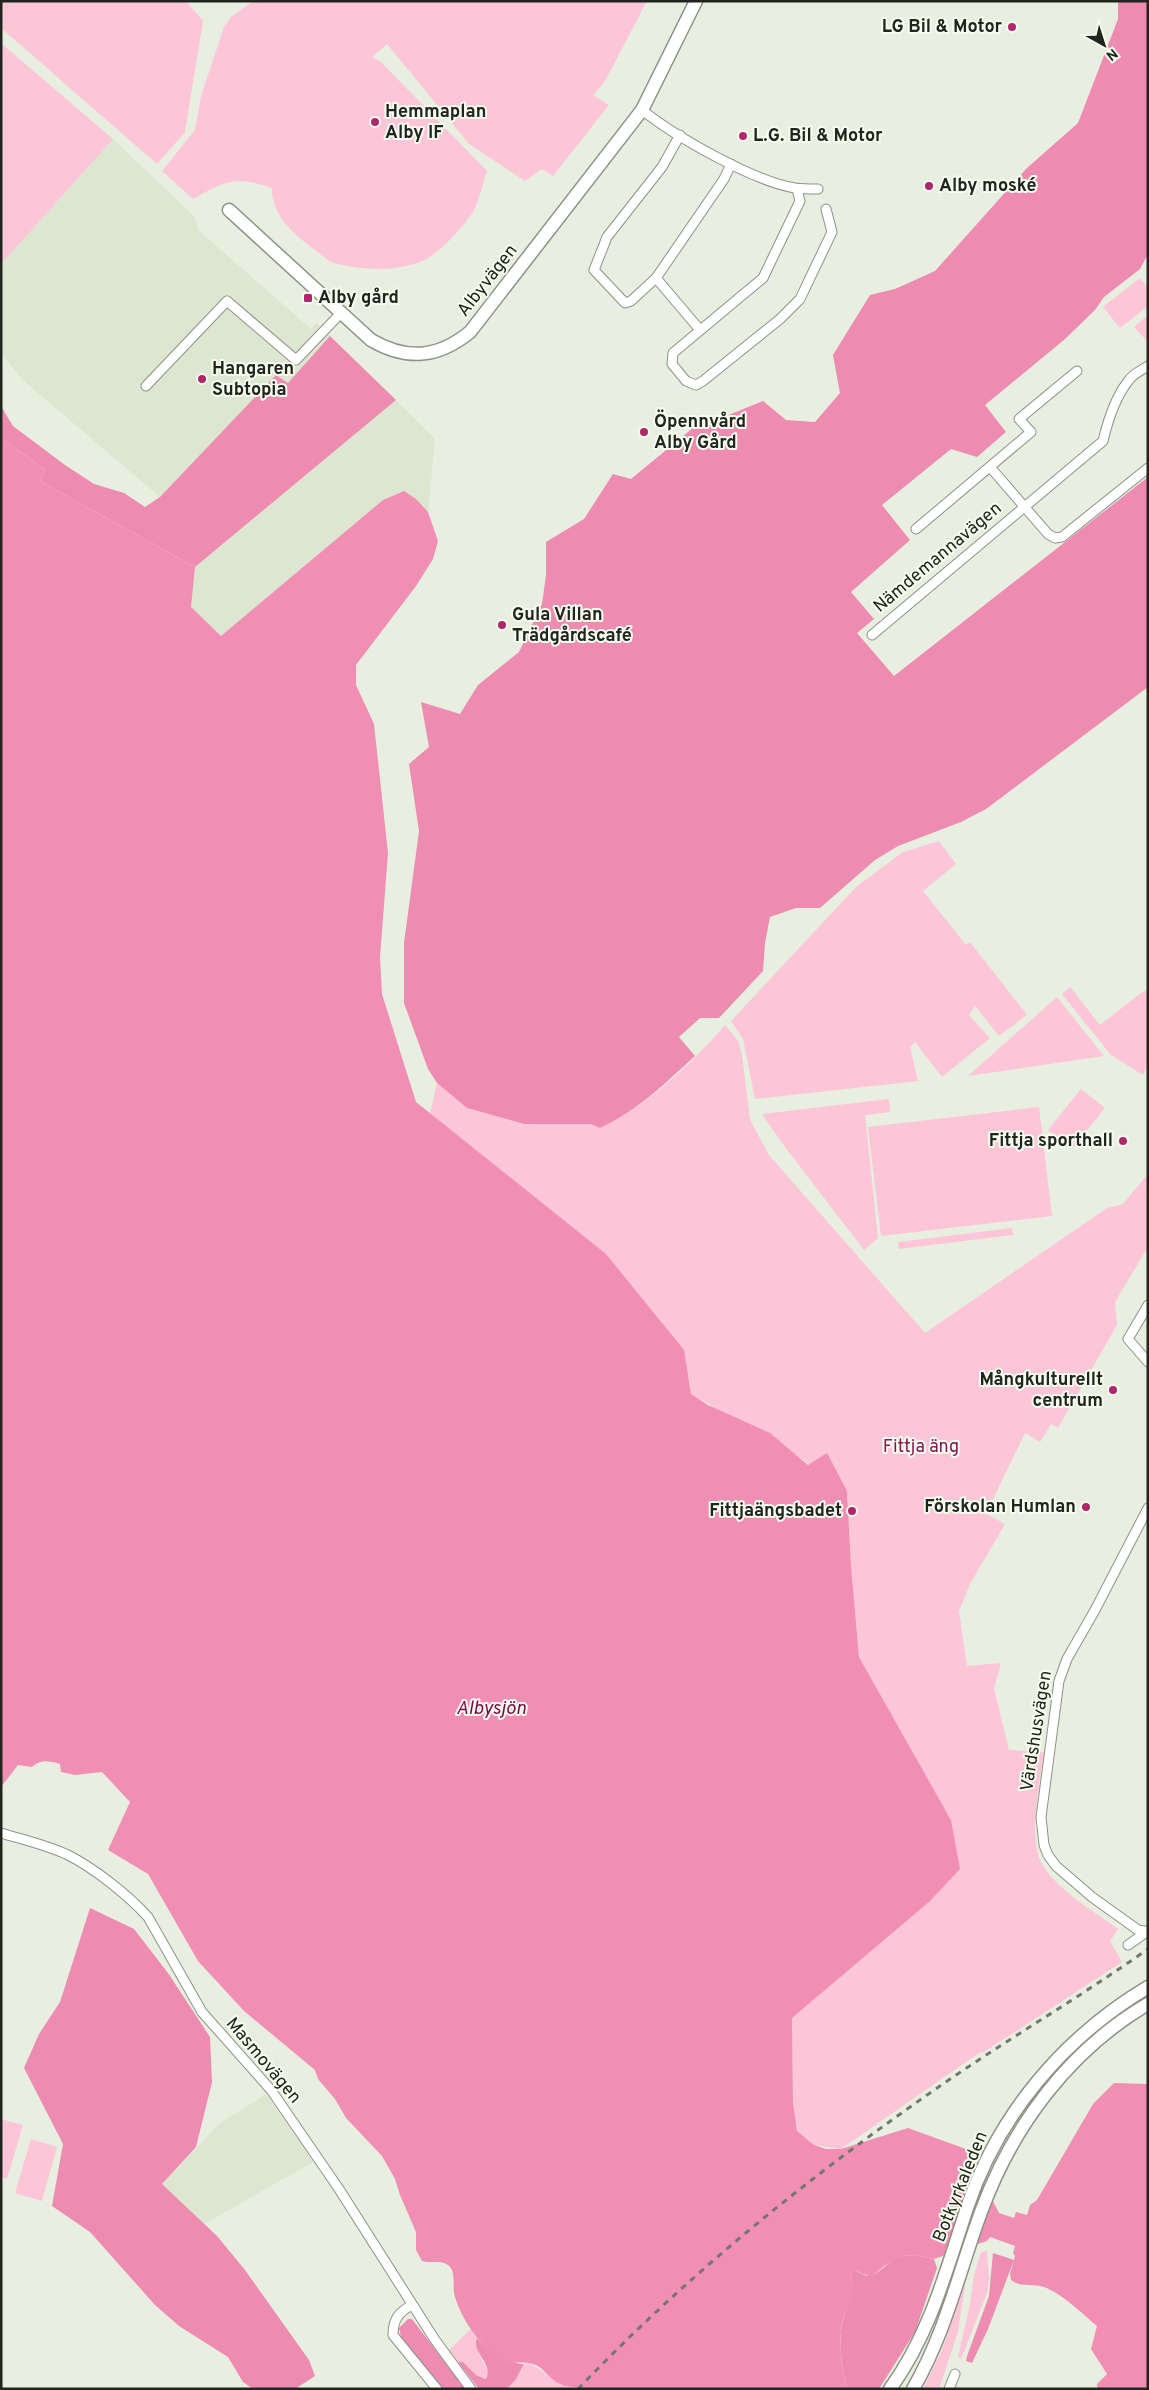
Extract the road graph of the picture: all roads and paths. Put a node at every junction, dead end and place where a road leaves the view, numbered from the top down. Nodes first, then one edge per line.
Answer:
1 (696, 1) edge
2 (642, 110) junction
3 (680, 135) junction
4 (731, 164) junction
5 (798, 189) junction
6 (818, 189) dead end
7 (826, 209) dead end
8 (229, 210) dead end
9 (656, 278) junction
10 (340, 314) junction
11 (700, 330) junction
12 (1148, 366) edge
13 (1077, 371) dead end
14 (146, 386) dead end
15 (990, 467) junction
16 (1148, 468) edge
17 (1025, 506) junction
18 (916, 529) dead end
19 (872, 635) dead end
20 (1148, 1305) edge
21 (1148, 1362) edge
22 (1148, 1508) edge
23 (1, 1833) edge
24 (1146, 1931) edge
25 (1128, 1945) dead end
26 (1148, 1987) edge
27 (1148, 2004) edge
28 (412, 2305) junction
29 (955, 2374) dead end
30 (437, 2389) edge
31 (471, 2389) edge
32 (890, 2389) edge
33 (913, 2389) edge
34 (949, 2389) edge

1 - 2 main road, Albyvägen
2 - 3 street
2 - 10 main road, Albyvägen
3 - 4 street
3 - 9 street
4 - 5 street
4 - 9 street
5 - 6 street
5 - 11 street
7 - 11 street
8 - 10 main road, Albyvägen
9 - 11 street
10 - 14 street
12 - 17 street, Nämdemannavägen
13 - 15 street, Nämdemannavägen
15 - 17 street, Nämdemannavägen
15 - 18 street, Nämdemannavägen
16 - 17 street, Nämdemannavägen
17 - 19 street, Nämdemannavägen
20 - 21 street
22 - 24 street, Värdshusvägen
23 - 28 street, Masmovägen
24 - 25 street, Värdshusvägen
26 - 32 main road, Botkyrkaleden
27 - 33 main road, Botkyrkaleden
28 - 30 street
28 - 31 street, Masmovägen
29 - 34 street

